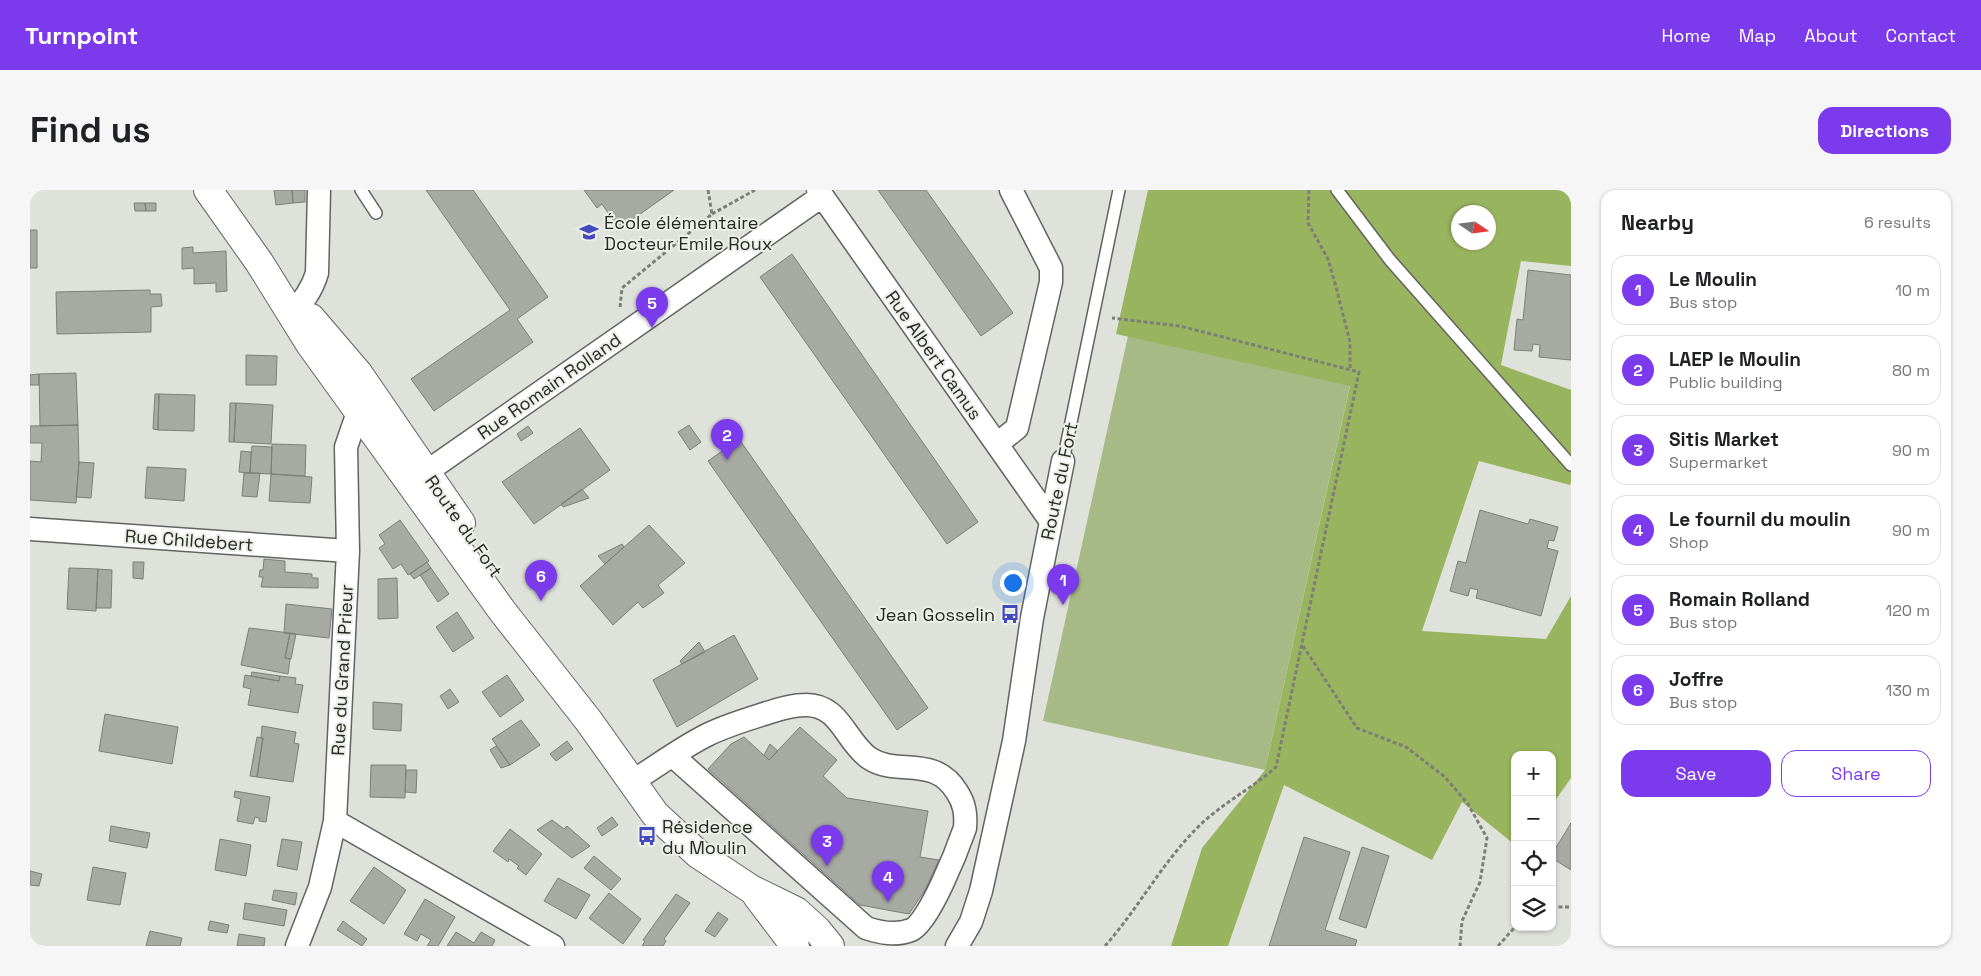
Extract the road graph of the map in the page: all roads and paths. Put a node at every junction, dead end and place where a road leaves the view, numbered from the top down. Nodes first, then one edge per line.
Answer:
1 (208, 190) edge
2 (319, 190) edge
3 (360, 190) edge
4 (708, 190) edge
5 (755, 190) edge
6 (1011, 190) edge
7 (1119, 190) edge
8 (1308, 190) edge
9 (1337, 190) edge
10 (820, 193) edge
11 (376, 213) dead end
12 (712, 214) junction
13 (620, 308) dead end
14 (295, 311) junction
15 (1094, 316) junction
16 (1350, 369) junction
17 (366, 404) junction
18 (997, 444) junction
19 (1063, 461) joint
20 (1571, 465) edge
21 (397, 466) junction
22 (426, 472) junction
23 (1050, 520) junction
24 (30, 530) edge
25 (348, 551) junction
26 (1303, 645) junction
27 (588, 720) junction
28 (673, 756) junction
29 (633, 781) junction
30 (336, 821) junction
31 (751, 889) junction
32 (1556, 907) edge
33 (1571, 907) edge
34 (1511, 931) edge
35 (297, 946) edge
36 (553, 946) edge
37 (795, 946) edge
38 (830, 946) edge
39 (957, 946) edge
40 (1105, 946) edge
41 (1460, 946) edge
42 (1498, 946) edge

1 - 14 street
2 - 14 street
3 - 11 lane
4 - 12 path
5 - 12 path
6 - 18 street
7 - 15 lane, Route du Fort
8 - 16 path
9 - 20 lane
10 - 18 street, Rue Albert Camus
10 - 22 street, Rue Romain Rolland
12 - 13 path
14 - 17 street, Route du Fort
14 - 17 street, Route du Fort
15 - 16 path
15 - 19 lane, Route du Fort
16 - 26 path
17 - 21 street, Route du Fort
17 - 22 street, Route du Fort
17 - 25 street, Rue du Grand Prieur
18 - 23 street, Rue Albert Camus
19 - 23 street, Route du Fort
21 - 22 street
21 - 27 street, Route du Fort
22 - 27 street, Route du Fort
23 - 39 street, Route du Fort
24 - 25 street, Rue Childebert
25 - 30 street, Rue du Grand Prieur
26 - 40 path
26 - 41 path
27 - 29 street, Route du Fort
28 - 28 street
28 - 29 street
29 - 31 street, Route du Fort
30 - 35 street, Rue du Grand Prieur
30 - 36 street
31 - 37 street, Route du Fort
31 - 38 street, Route du Fort
32 - 33 path
34 - 42 path

